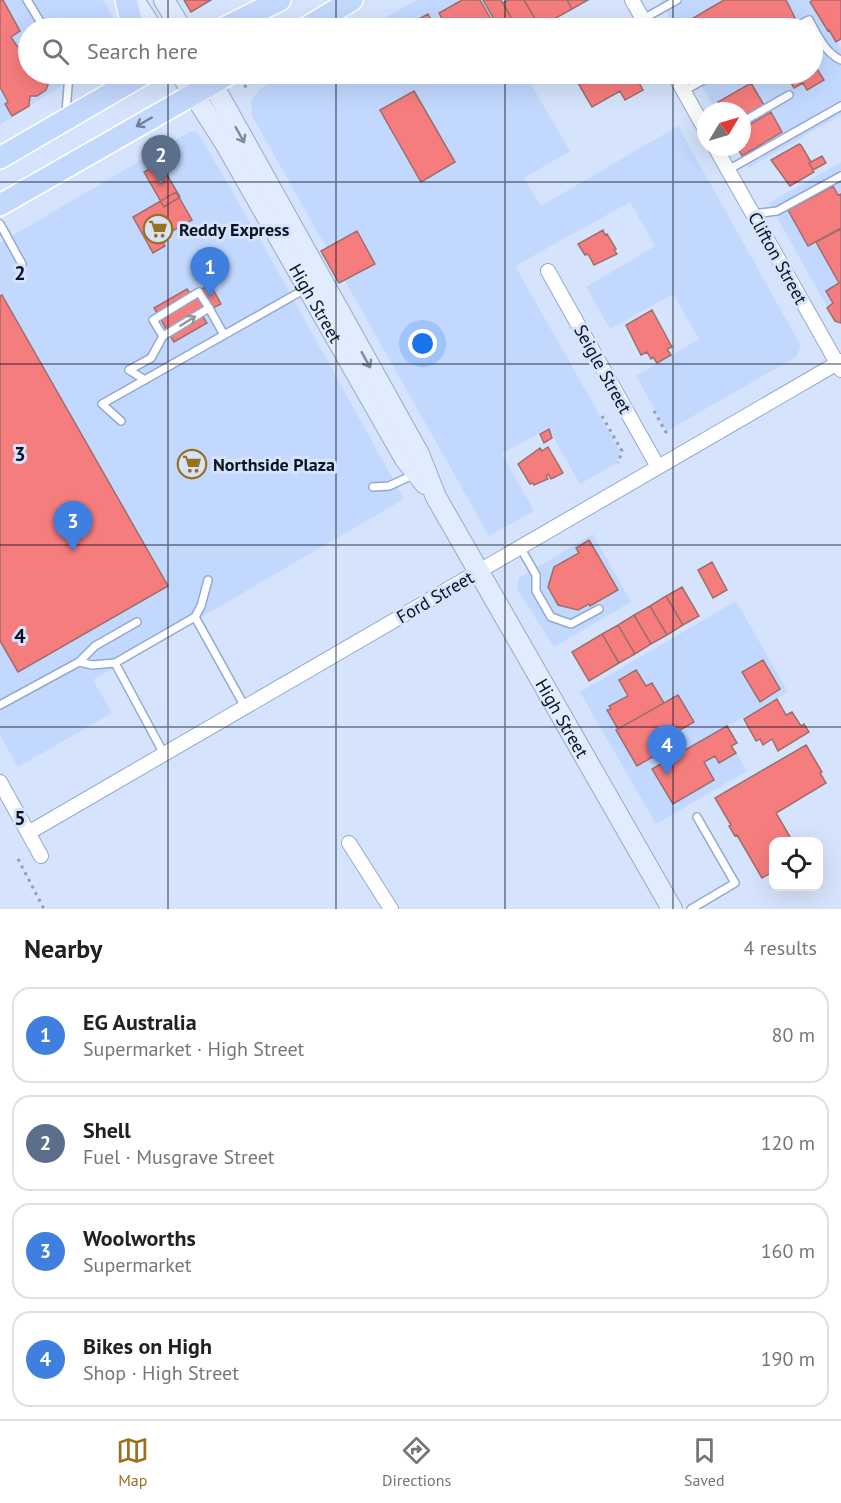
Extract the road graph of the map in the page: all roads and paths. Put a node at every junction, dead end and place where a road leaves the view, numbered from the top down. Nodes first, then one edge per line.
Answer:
1 (27, 0) edge
2 (126, 0) edge
3 (134, 0) edge
4 (164, 0) edge
5 (280, 0) edge
6 (352, 0) edge
7 (632, 0) edge
8 (677, 0) edge
9 (38, 18) edge
10 (130, 18) edge
11 (146, 18) edge
12 (175, 18) edge
13 (244, 18) edge
14 (322, 18) edge
15 (642, 18) edge
16 (654, 18) edge
17 (823, 44) edge
18 (841, 60) edge
19 (68, 84) edge
20 (101, 84) edge
21 (127, 84) edge
22 (206, 84) edge
23 (211, 84) edge
24 (213, 84) edge
25 (680, 84) edge
26 (696, 84) edge
27 (684, 91) junction
28 (789, 95) dead end
29 (841, 106) edge
30 (66, 112) junction
31 (697, 114) edge
32 (751, 117) edge
33 (30, 141) junction
34 (720, 156) edge
35 (0, 158) edge
36 (728, 170) junction
37 (841, 176) edge
38 (0, 205) edge
39 (753, 214) junction
40 (0, 224) edge
41 (22, 264) dead end
42 (548, 271) dead end
43 (308, 288) junction
44 (209, 308) junction
45 (224, 335) junction
46 (163, 336) junction
47 (840, 364) edge
48 (145, 380) junction
49 (654, 411) dead end
50 (602, 417) dead end
51 (121, 421) dead end
52 (667, 434) dead end
53 (618, 463) dead end
54 (658, 467) junction
55 (420, 471) junction
56 (373, 487) dead end
57 (520, 547) junction
58 (479, 571) junction
59 (208, 580) dead end
60 (599, 609) dead end
61 (195, 617) junction
62 (137, 622) dead end
63 (79, 662) junction
64 (115, 663) junction
65 (0, 705) edge
66 (245, 707) junction
67 (164, 754) junction
68 (0, 782) edge
69 (697, 817) dead end
70 (28, 833) junction
71 (349, 843) dead end
72 (40, 856) dead end
73 (18, 859) dead end
74 (44, 909) edge
75 (391, 909) edge
76 (672, 909) edge
77 (691, 909) edge

1 - 9 lane
2 - 10 main road
3 - 11 main road
4 - 12 main road
5 - 13 main road
6 - 14 main road
7 - 15 street
8 - 16 lane
17 - 18 lane
19 - 30 lane
20 - 30 main road
21 - 33 main road
22 -> 38 main road
23 - 43 main road, High Street
24 -> 55 main road, High Street
25 - 27 street
26 - 27 lane
27 - 31 street
28 - 32 lane
29 - 36 lane
30 - 33 main road
33 - 35 main road
34 - 36 street, Clifton Street
36 - 39 street, Clifton Street
37 - 39 lane
39 - 47 street, Clifton Street
40 - 41 lane
42 - 54 street, Seigle Street
43 - 45 lane
43 - 55 main road, High Street
44 - 45 lane
46 -> 44 lane
44 - 46 lane
45 - 48 lane
46 - 48 lane
47 - 54 street, Ford Street
48 - 51 lane
49 - 52 path
50 - 53 path
54 - 57 street, Ford Street
55 - 56 lane
55 - 58 main road, High Street
57 - 58 street, Ford Street
57 - 60 lane
58 - 66 street, Ford Street
58 - 76 main road, High Street
59 - 61 lane
61 - 64 lane
61 - 66 lane
62 - 63 lane
63 - 64 lane
63 - 65 lane
64 - 67 lane
66 - 67 street, Ford Street
67 - 70 street, Ford Street
68 - 70 street
69 - 77 lane
70 - 72 street
71 - 75 street
73 - 74 path

